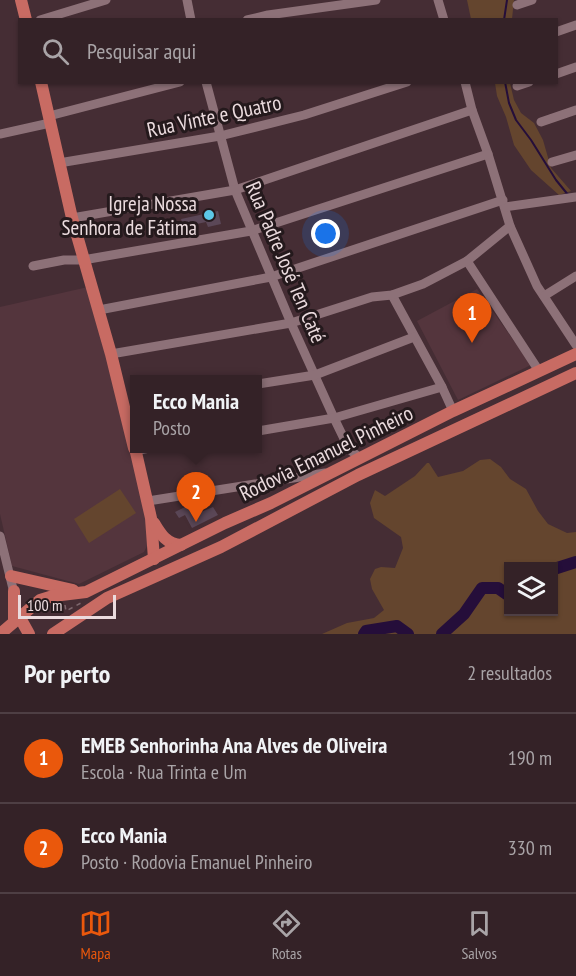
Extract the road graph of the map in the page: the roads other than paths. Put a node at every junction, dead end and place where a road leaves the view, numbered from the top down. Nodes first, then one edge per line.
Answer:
1 (21, 0) edge
2 (106, 0) edge
3 (187, 0) edge
4 (376, 0) edge
5 (438, 0) edge
6 (532, 0) edge
7 (517, 5) dead end
8 (26, 18) edge
9 (47, 18) edge
10 (191, 18) edge
11 (255, 18) edge
12 (443, 18) edge
13 (576, 25) edge
14 (558, 31) edge
15 (576, 67) edge
16 (558, 73) edge
17 (41, 84) edge
18 (173, 84) edge
19 (207, 84) edge
20 (401, 84) edge
21 (466, 84) edge
22 (523, 84) edge
23 (517, 86) dead end
24 (472, 110) junction
25 (576, 110) edge
26 (49, 119) junction
27 (541, 122) dead end
28 (0, 134) edge
29 (220, 136) junction
30 (488, 154) junction
31 (576, 155) edge
32 (552, 162) dead end
33 (59, 163) junction
34 (235, 190) junction
35 (576, 197) edge
36 (504, 204) junction
37 (72, 218) junction
38 (510, 226) junction
39 (251, 231) junction
40 (83, 260) junction
41 (467, 261) junction
42 (33, 266) dead end
43 (576, 276) edge
44 (271, 277) junction
45 (392, 295) junction
46 (544, 296) junction
47 (99, 310) junction
48 (291, 323) junction
49 (414, 336) junction
50 (576, 345) edge
51 (111, 354) junction
52 (576, 354) edge
53 (539, 371) junction
54 (576, 374) edge
55 (315, 375) junction
56 (262, 383) edge
57 (442, 387) junction
58 (129, 404) edge
59 (453, 411) junction
60 (334, 418) junction
61 (262, 430) edge
62 (349, 449) junction
63 (136, 453) edge
64 (360, 458) junction
65 (336, 470) junction
66 (148, 501) junction
67 (151, 518) junction
68 (0, 536) edge
69 (181, 545) junction
70 (154, 559) junction
71 (5, 574) edge
72 (14, 591) joint
73 (86, 592) junction
74 (91, 608) junction
75 (17, 619) junction
76 (0, 634) edge
77 (29, 634) edge
78 (53, 634) edge
79 (68, 634) edge

1 - 8 main road
2 - 9 street
3 - 10 street
4 - 11 street
5 - 12 street
6 - 7 street
13 - 14 street
15 - 16 street
17 - 26 main road
18 - 26 street
19 - 29 street, Rua Padre José Ten Caté
20 - 29 street, Rua Vinte e Quatro
21 - 24 street
22 - 23 street
24 - 30 street
24 - 34 street
25 - 27 street
26 - 28 street
26 - 33 main road
29 - 33 street, Rua Vinte e Quatro
29 - 34 street, Rua Padre José Ten Caté
30 - 36 street
30 - 39 street
31 - 32 street
33 - 37 main road
34 - 37 street
34 - 39 street, Rua Padre José Ten Caté
35 - 36 street
36 - 38 street
36 - 44 street
37 - 40 main road
38 - 41 street
38 - 46 street
39 - 40 street
39 - 44 street, Rua Padre José Ten Caté
40 - 42 street
40 - 47 main road
41 - 45 street
41 - 53 street
43 - 46 street
44 - 47 street
44 - 48 street, Rua Padre José Ten Caté
45 - 48 street
45 - 49 street
46 - 50 street
47 - 51 main road
48 - 51 street
48 - 55 street, Rua Padre José Ten Caté
49 - 55 street
49 - 57 street
51 - 58 main road
52 - 53 main road, Rodovia Emanuel Pinheiro
53 - 59 main road, Rodovia Emanuel Pinheiro
54 - 74 main road, Rodovia Emanuel Pinheiro
55 - 56 street
55 - 60 street, Rua Padre José Ten Caté
57 - 59 street
57 - 60 street
59 - 64 main road, Rodovia Emanuel Pinheiro
60 - 61 street
60 - 62 street, Rua Padre José Ten Caté
62 - 64 street
62 - 65 street
63 - 66 main road
64 - 65 main road, Rodovia Emanuel Pinheiro
65 - 66 street
65 - 69 main road, Rodovia Emanuel Pinheiro
66 - 67 main road
67 - 69 main road
67 - 70 main road
68 - 71 street
69 - 70 main road, Rodovia Emanuel Pinheiro
70 - 73 main road, Rodovia Emanuel Pinheiro
71 - 72 street
71 - 73 main road
72 - 75 main road
73 - 75 main road, Rodovia Emanuel Pinheiro
74 - 78 main road, Rodovia Emanuel Pinheiro
74 - 79 street
75 - 76 main road, Rodovia Emanuel Pinheiro
75 - 77 main road

